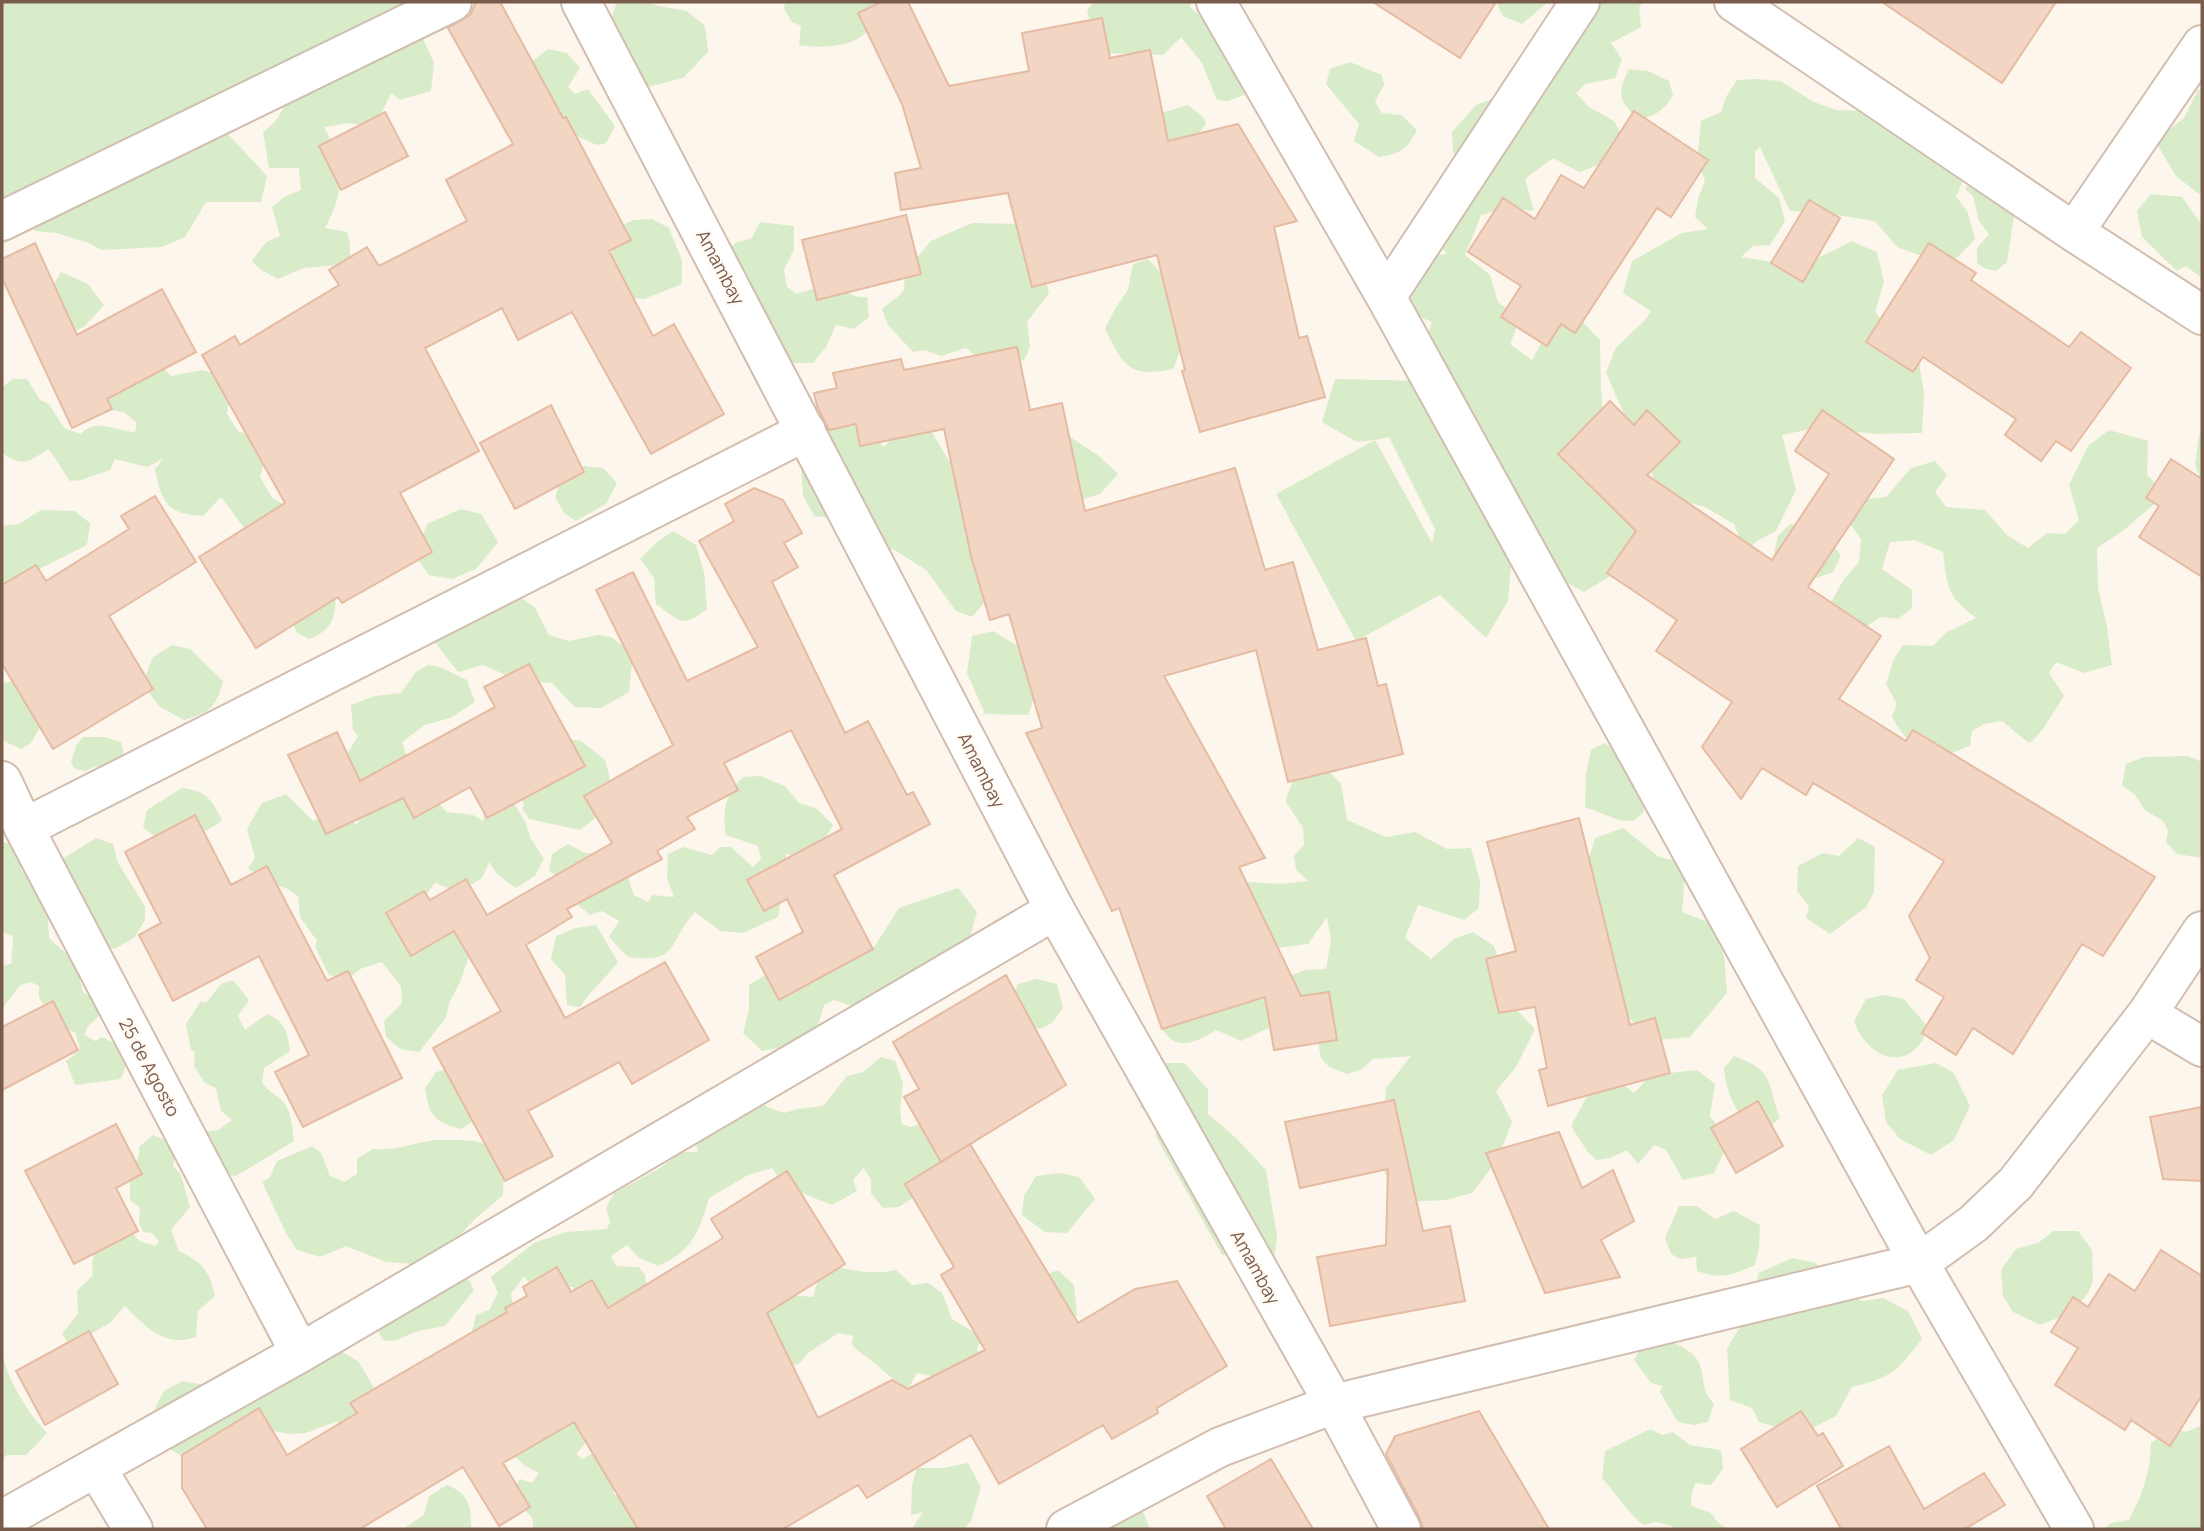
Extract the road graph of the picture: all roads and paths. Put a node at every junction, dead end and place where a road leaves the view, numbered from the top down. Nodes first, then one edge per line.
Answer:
1 (452, 2) edge
2 (582, 2) edge
3 (1216, 2) edge
4 (1580, 2) edge
5 (1734, 2) edge
6 (2202, 45) edge
7 (2, 221) edge
8 (2074, 232) junction
9 (1386, 297) junction
10 (2202, 315) edge
11 (806, 431) junction
12 (2, 781) edge
13 (24, 828) junction
14 (1055, 909) junction
15 (2202, 931) edge
16 (2147, 1014) junction
17 (2202, 1047) edge
18 (1919, 1263) junction
19 (300, 1353) junction
20 (1334, 1404) junction
21 (96, 1467) junction
22 (2, 1520) edge
23 (133, 1529) edge
24 (1066, 1529) edge
25 (1401, 1529) edge
26 (2074, 1529) edge

1 - 7 street
2 - 11 street, Amambay
3 - 9 street
4 - 9 street
5 - 8 street
6 - 8 street
8 - 10 street
9 - 18 street
11 - 13 street
11 - 14 street, Amambay
12 - 13 street, 25 de Agosto
13 - 19 street, 25 de Agosto
14 - 19 street
14 - 20 street, Amambay
15 - 16 street
16 - 17 street
16 - 18 street
18 - 20 street
18 - 26 street
19 - 21 street
20 - 24 street
20 - 25 street, Amambay
21 - 22 street
21 - 23 street

